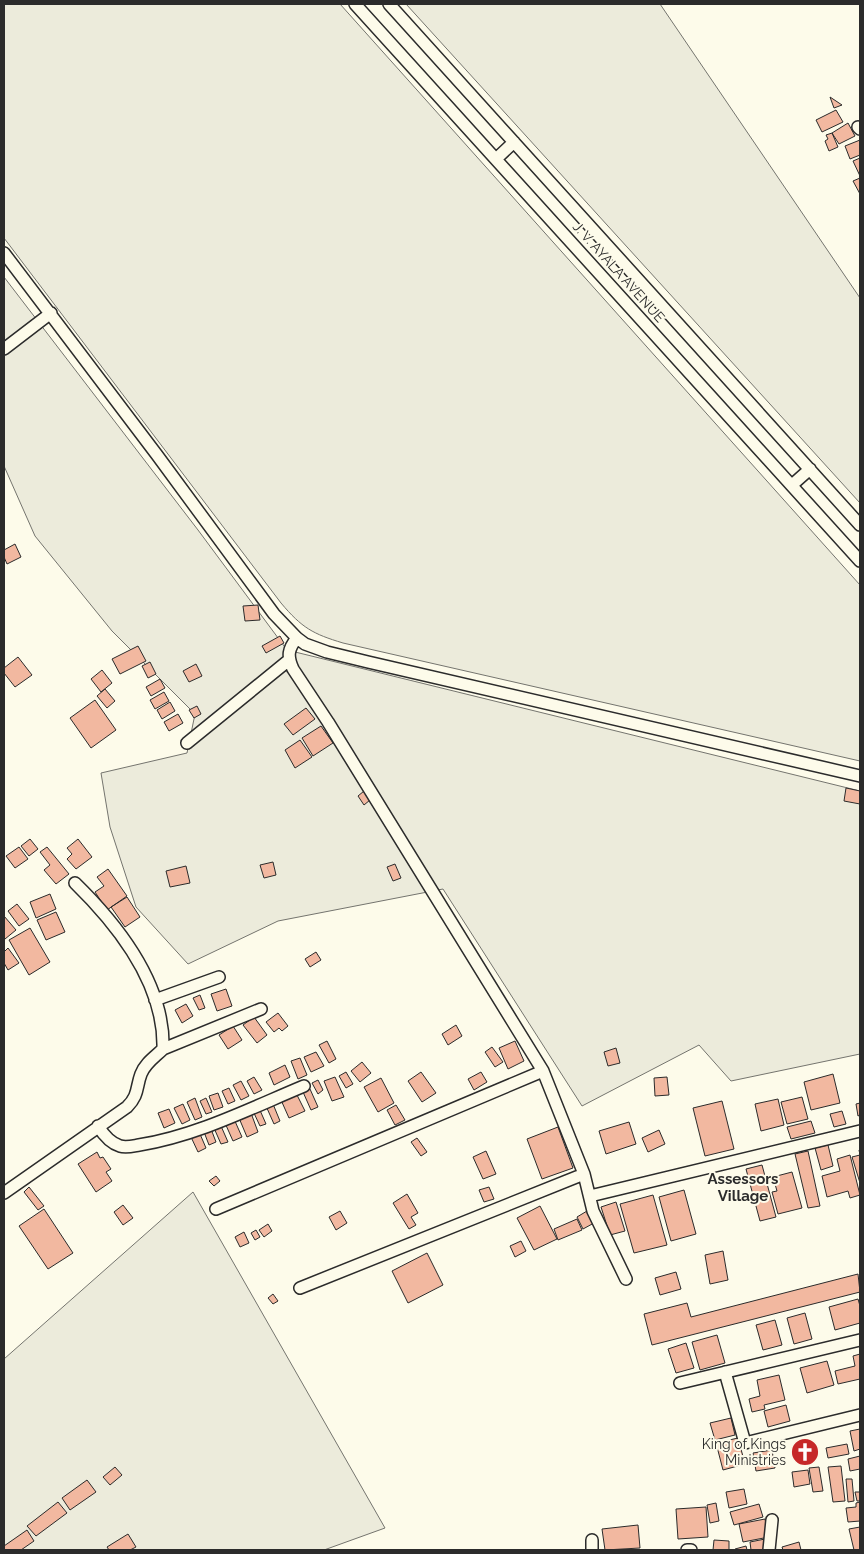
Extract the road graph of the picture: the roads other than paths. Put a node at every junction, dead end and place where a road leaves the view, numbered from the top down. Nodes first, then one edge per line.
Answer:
1 (355, 4) edge
2 (389, 4) edge
3 (514, 142) junction
4 (496, 158) junction
5 (4, 252) edge
6 (51, 313) junction
7 (4, 349) edge
8 (810, 469) junction
9 (792, 485) junction
10 (860, 525) edge
11 (860, 561) edge
12 (297, 638) junction
13 (289, 660) junction
14 (186, 744) dead end
15 (860, 776) edge
16 (75, 883) dead end
17 (219, 977) dead end
18 (155, 1000) junction
19 (261, 1009) dead end
20 (163, 1050) junction
21 (543, 1071) junction
22 (304, 1086) dead end
23 (98, 1126) junction
24 (860, 1130) edge
25 (584, 1174) junction
26 (4, 1193) edge
27 (590, 1196) junction
28 (216, 1209) dead end
29 (626, 1279) dead end
30 (300, 1288) dead end
31 (860, 1340) edge
32 (725, 1372) junction
33 (680, 1383) dead end
34 (860, 1415) edge
35 (772, 1520) dead end
36 (687, 1550) edge
37 (691, 1550) edge
38 (769, 1550) edge

1 - 4 street, J. V. AYALA AVENUE
2 - 3 street, J. V. AYALA AVENUE
3 - 4 street
3 - 8 street, J. V. AYALA AVENUE
4 - 9 street, J. V. AYALA AVENUE
5 - 6 street
6 - 7 street
6 - 12 street
8 - 9 street
8 - 10 street, J. V. AYALA AVENUE
9 - 11 street, J. V. AYALA AVENUE
12 - 13 street
12 - 15 street
13 - 14 street
13 - 21 street
16 - 18 street
17 - 18 street
18 - 20 street
19 - 20 street
20 - 23 street
21 - 25 street
21 - 28 street
22 - 23 street
23 - 26 street
24 - 27 street
25 - 27 street
25 - 30 street
27 - 29 street
31 - 32 street
32 - 33 street
32 - 34 street
35 - 38 street
36 - 37 street

